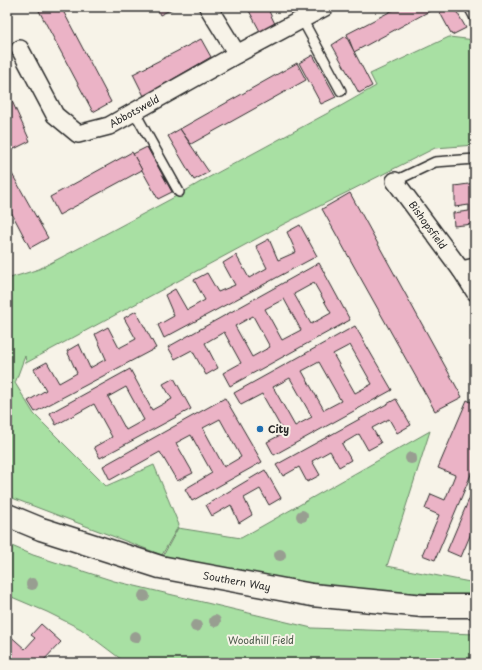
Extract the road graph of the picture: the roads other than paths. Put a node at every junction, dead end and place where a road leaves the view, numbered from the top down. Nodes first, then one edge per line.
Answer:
1 (208, 7) edge
2 (325, 7) edge
3 (469, 7) edge
4 (475, 18) edge
5 (302, 19) junction
6 (20, 49) dead end
7 (237, 54) junction
8 (341, 91) dead end
9 (134, 111) junction
10 (475, 159) edge
11 (395, 180) joint
12 (179, 192) dead end
13 (468, 268) edge
14 (475, 292) edge
15 (7, 515) edge
16 (475, 606) edge

1 - 7 street
2 - 5 street, Abbotsweld
3 - 4 lane
5 - 7 street, Abbotsweld
5 - 8 lane
6 - 9 street, Abbotsweld
7 - 9 street, Abbotsweld
9 - 12 lane
10 - 11 lane
11 - 13 street, Bishopsfield
13 - 14 street, Bishopsfield
15 - 16 main road, Southern Way

